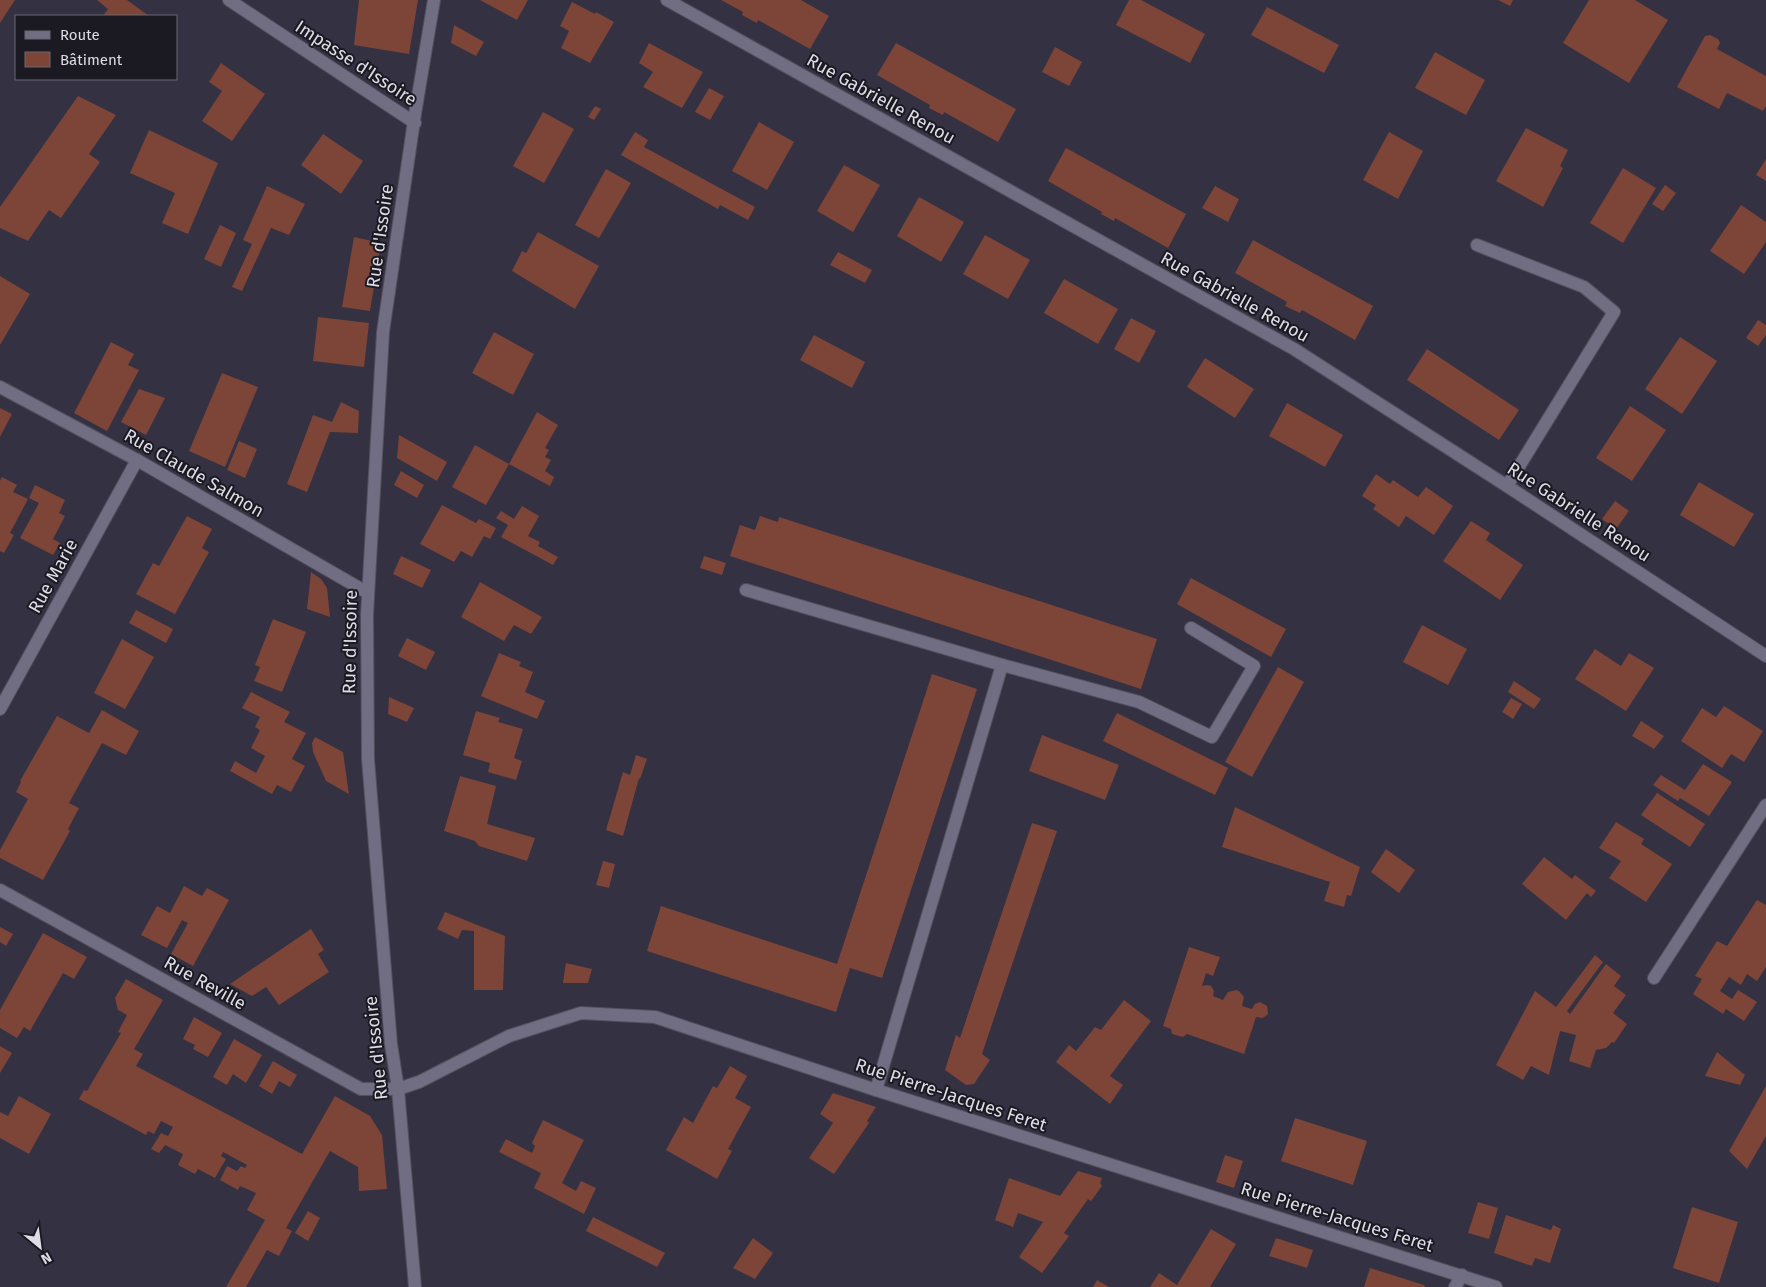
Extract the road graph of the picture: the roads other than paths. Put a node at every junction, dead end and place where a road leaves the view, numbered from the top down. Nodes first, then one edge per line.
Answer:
1 (229, 0) edge
2 (434, 0) edge
3 (667, 0) edge
4 (415, 123) junction
5 (1477, 245) dead end
6 (0, 387) edge
7 (137, 460) junction
8 (1507, 486) junction
9 (746, 590) dead end
10 (368, 592) junction
11 (1191, 628) dead end
12 (1766, 656) edge
13 (1002, 665) junction
14 (0, 709) edge
15 (1766, 805) edge
16 (0, 890) edge
17 (1654, 978) dead end
18 (398, 1089) junction
19 (876, 1090) junction
20 (1462, 1275) junction
21 (415, 1287) edge
22 (1455, 1287) edge
23 (1496, 1287) edge

1 - 4 street, Impasse d'Issoire
2 - 4 street, Rue d'Issoire
3 - 8 street, Rue Gabrielle Renou
4 - 10 street, Rue d'Issoire
5 - 8 street
6 - 7 street, Rue Claude Salmon
7 - 10 street, Rue Claude Salmon
7 - 14 street, Rue Marie
8 - 12 street, Rue Gabrielle Renou
9 - 13 street
10 - 18 street, Rue d'Issoire
11 - 13 street
13 - 19 street
15 - 17 street
16 - 18 street, Rue Reville
18 - 19 street, Rue Pierre-Jacques Feret
18 - 21 street, Rue d'Issoire
19 - 20 street, Rue Pierre-Jacques Feret
20 - 22 street
20 - 23 street, Rue Pierre-Jacques Feret

